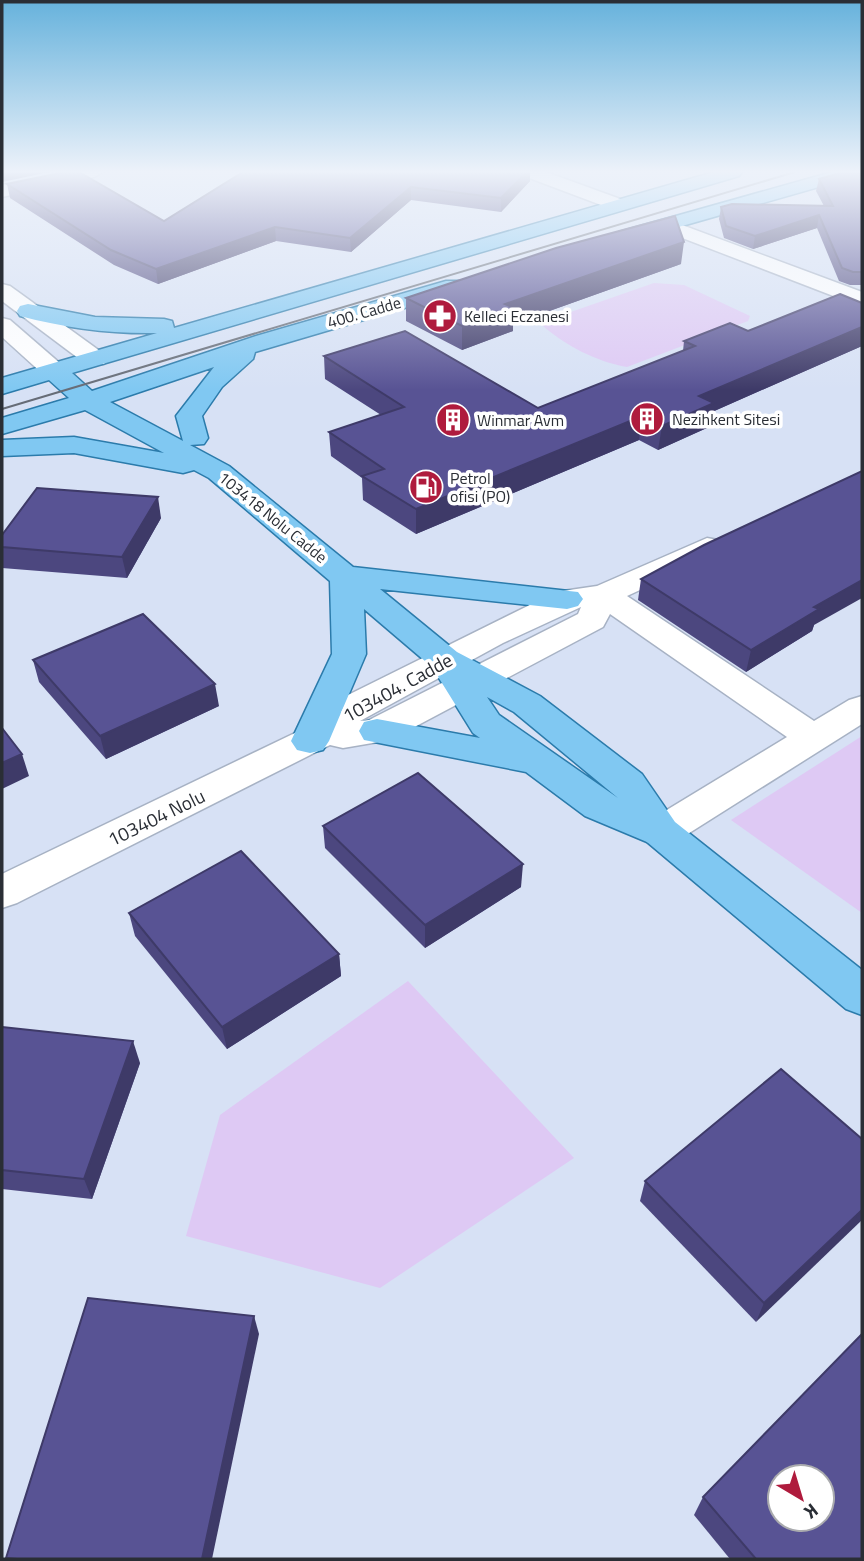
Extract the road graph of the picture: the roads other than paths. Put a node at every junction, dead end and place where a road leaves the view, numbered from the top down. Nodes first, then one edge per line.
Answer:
1 (481, 245) edge
2 (718, 245) edge
3 (481, 278) edge
4 (2, 291) edge
5 (862, 300) edge
6 (28, 311) junction
7 (219, 324) junction
8 (2, 325) edge
9 (264, 341) junction
10 (95, 359) junction
11 (53, 370) junction
12 (2, 386) edge
13 (130, 387) junction
14 (88, 401) junction
15 (2, 426) edge
16 (194, 438) junction
17 (2, 448) edge
18 (219, 472) junction
19 (727, 538) edge
20 (346, 576) junction
21 (604, 595) junction
22 (567, 599) junction
23 (461, 674) junction
24 (862, 708) edge
25 (377, 731) junction
26 (814, 738) junction
27 (310, 741) junction
28 (534, 761) junction
29 (662, 832) junction
30 (2, 892) edge
31 (862, 996) edge

1 - 7 main road, 400. Cadde
2 - 5 street
3 - 9 main road, 400. Cadde
4 - 6 street
6 - 7 main road
6 - 10 street
7 - 10 main road, 400. Cadde
8 - 11 street
9 - 13 main road, 400. Cadde
9 - 16 main road
10 - 11 main road, 400. Cadde
10 - 13 main road
11 - 12 main road, 400. Cadde
11 - 14 main road, 103418 Nolu Cadde
13 - 14 main road, 400. Cadde
13 - 16 main road
14 - 15 main road, 400. Cadde
14 - 18 main road, 103418 Nolu Cadde
16 - 18 main road
17 - 18 main road
18 - 20 main road, 103418 Nolu Cadde
19 - 21 street, 103404. Cadde
20 - 22 main road
20 - 23 main road, 103418 Nolu Cadde
20 - 27 main road
21 - 22 street, 103404. Cadde
21 - 23 street, 103404. Cadde
21 - 26 street
22 - 23 street, 103404. Cadde
23 - 25 street, 103404. Cadde
23 - 27 street, 103404. Cadde
23 - 28 main road, 103418 Nolu Cadde
23 - 29 main road, 103418 Nolu Cadde
24 - 26 street
25 - 27 street, 103404. Cadde
25 - 28 main road
26 - 29 street
27 - 30 street, 103404 Nolu
28 - 29 main road, 103418 Nolu Cadde
29 - 31 main road

